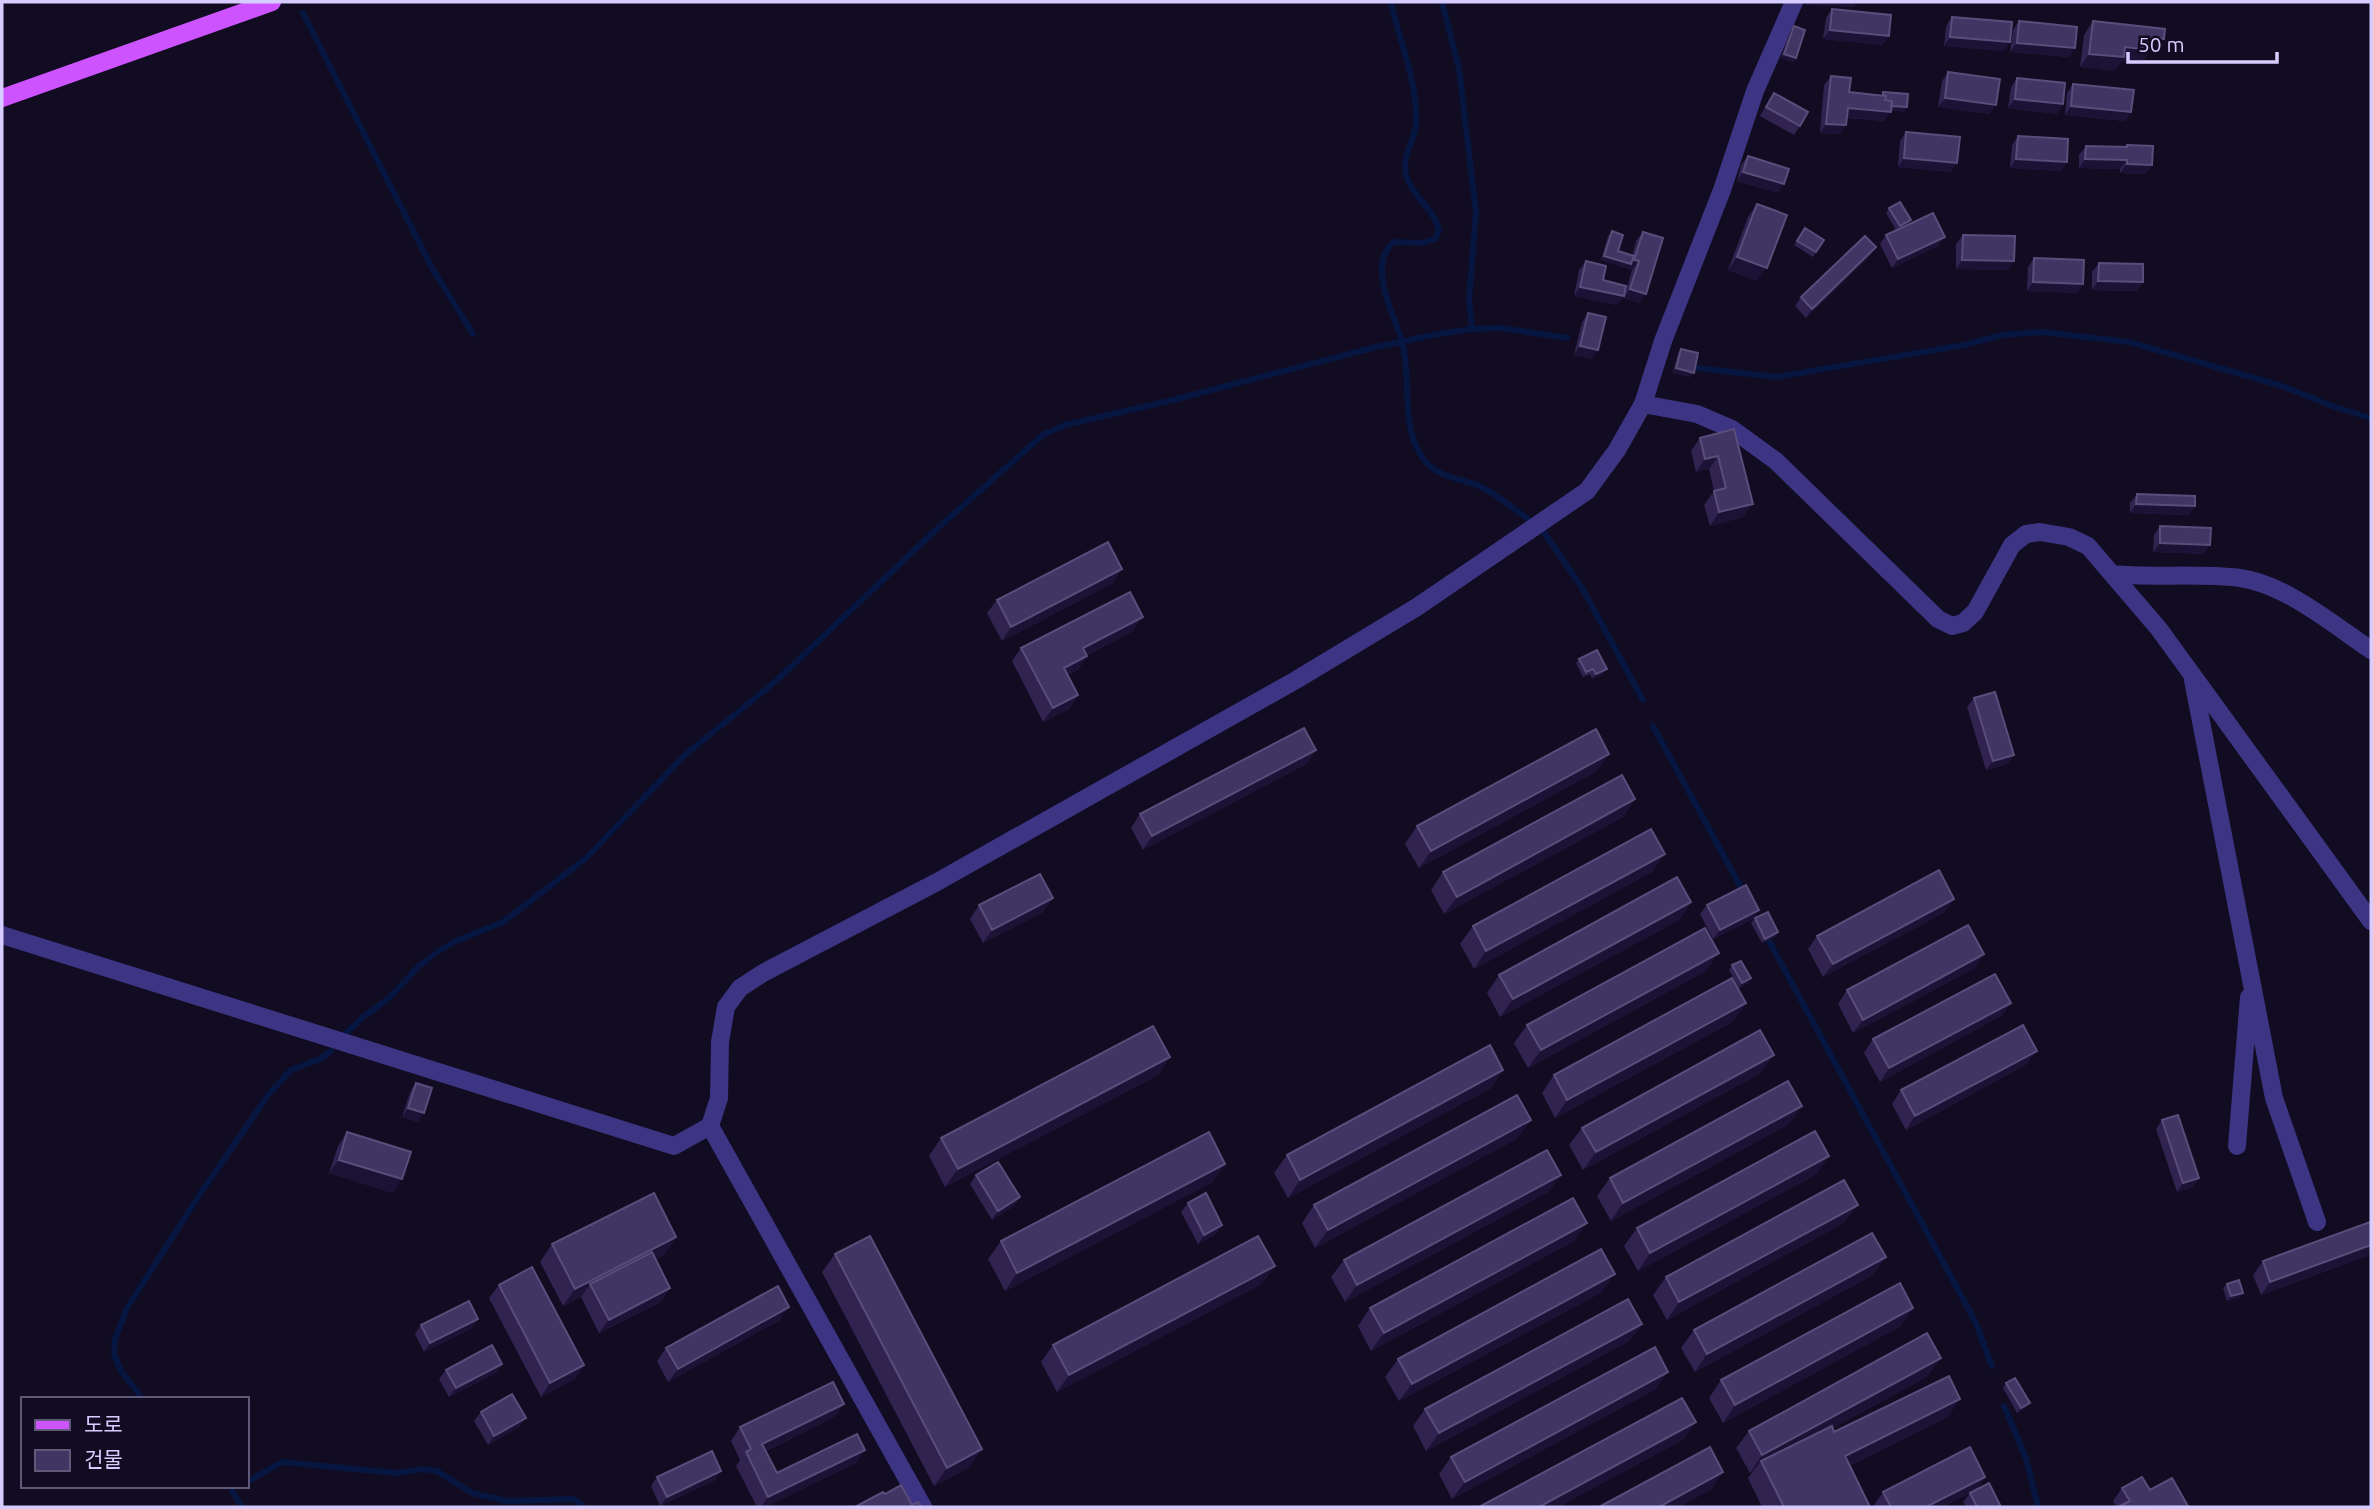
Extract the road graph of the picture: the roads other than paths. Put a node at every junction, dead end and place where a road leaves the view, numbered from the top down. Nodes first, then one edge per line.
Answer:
1 (272, 2) edge
2 (1794, 2) edge
3 (2, 98) edge
4 (1643, 404) junction
5 (2112, 574) junction
6 (2371, 650) edge
7 (2192, 674) junction
8 (2371, 921) edge
9 (2, 935) edge
10 (2250, 976) junction
11 (710, 1126) junction
12 (2237, 1146) dead end
13 (2317, 1222) dead end
14 (923, 1507) edge

1 - 3 main road
2 - 4 street
4 - 5 street
4 - 11 street
5 - 6 street
5 - 7 street
7 - 8 street
7 - 10 street
9 - 11 street
10 - 12 street
10 - 13 street
11 - 14 street

